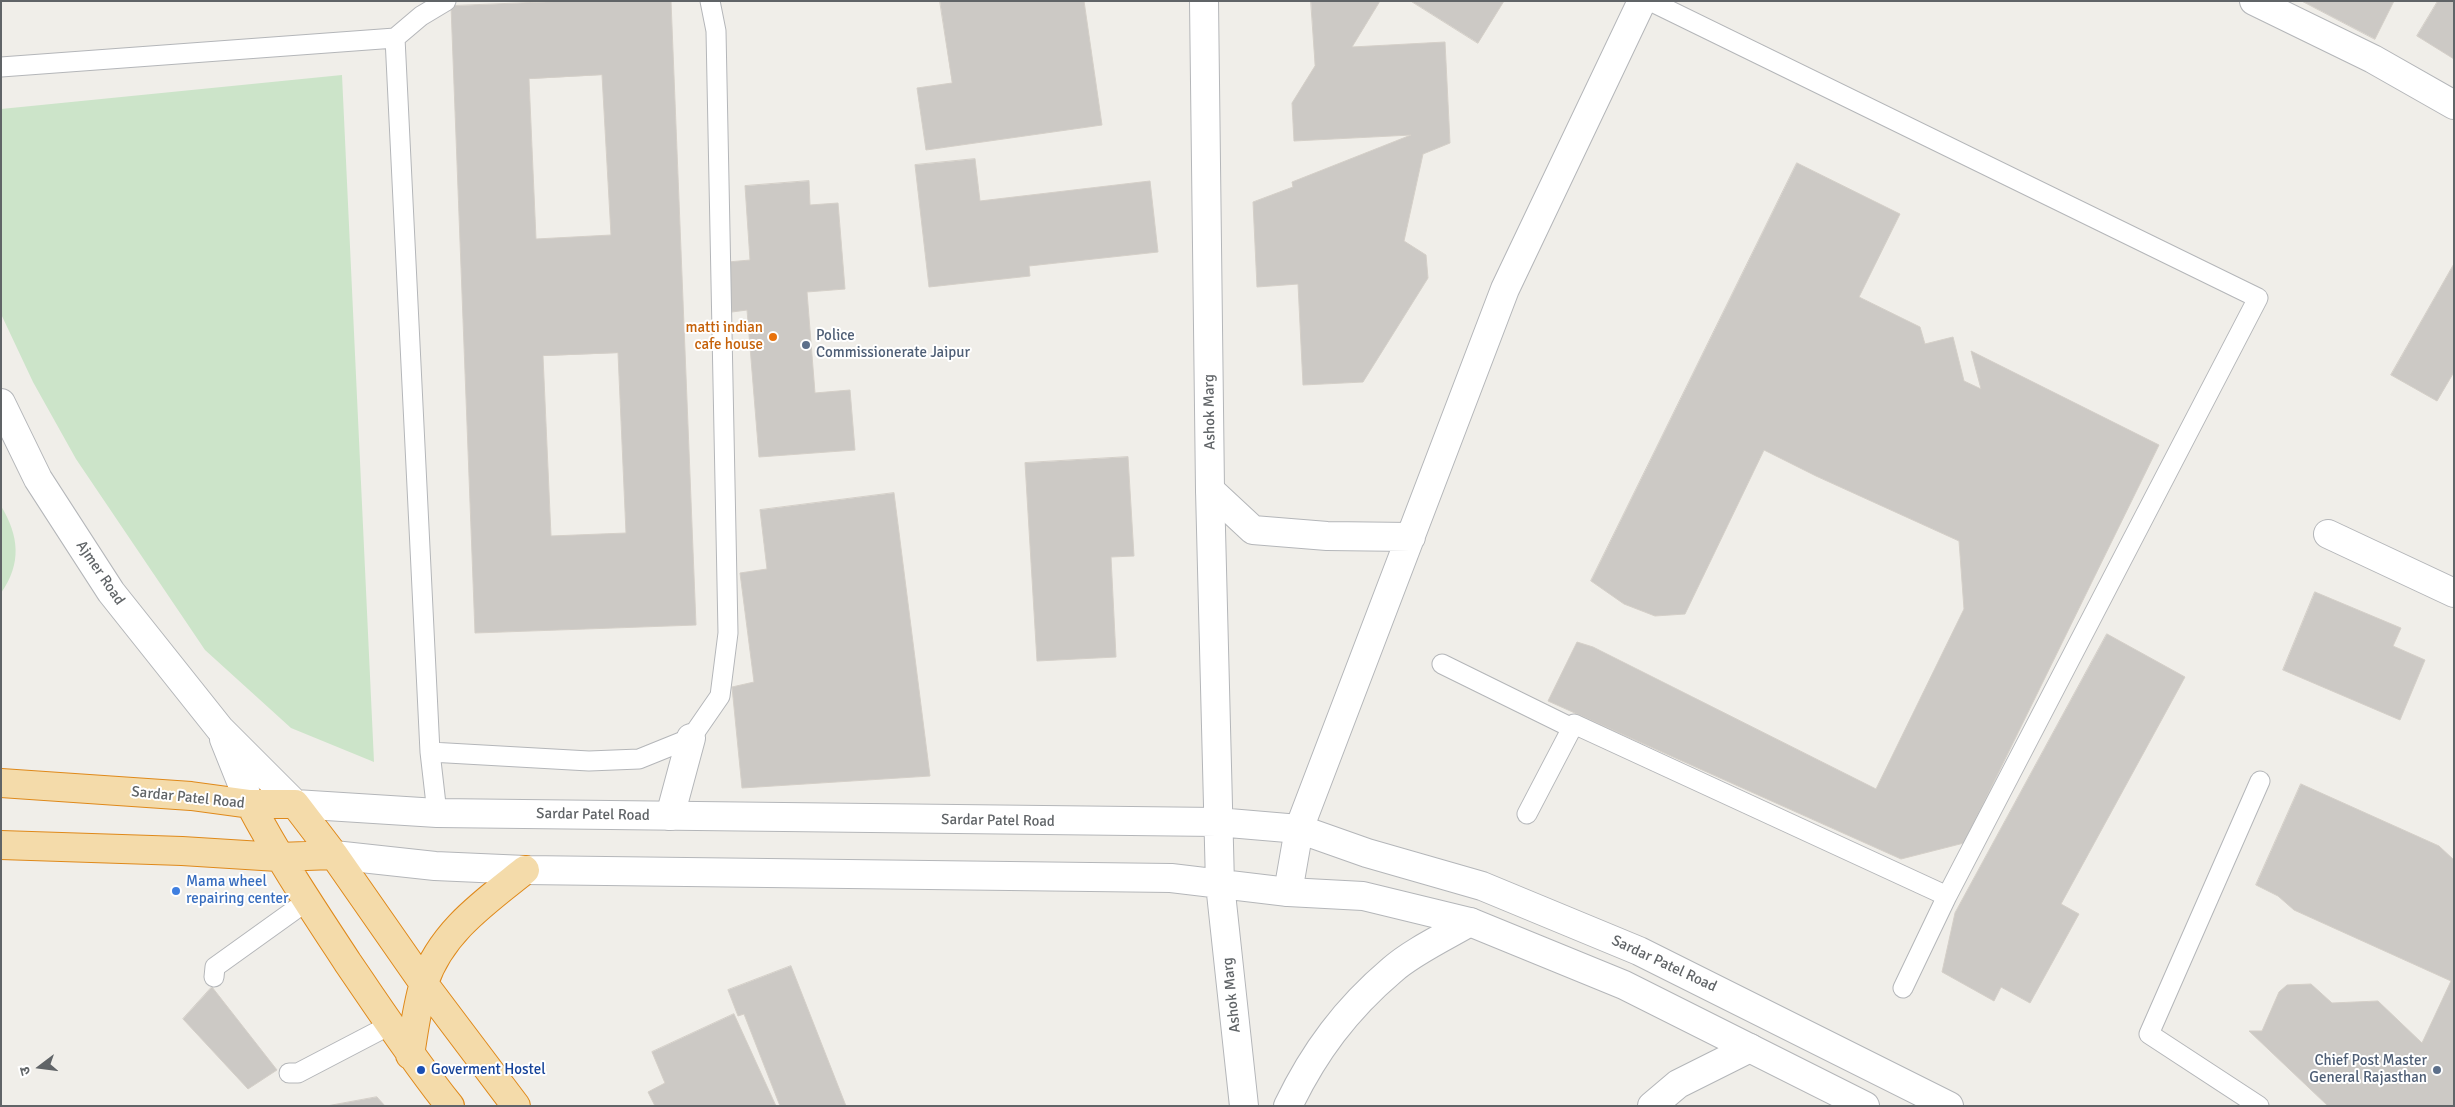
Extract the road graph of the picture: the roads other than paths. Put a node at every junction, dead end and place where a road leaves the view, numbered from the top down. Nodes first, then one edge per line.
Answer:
1 (446, 1) edge
2 (710, 1) edge
3 (1204, 1) edge
4 (1642, 1) edge
5 (1650, 1) edge
6 (2254, 1) edge
7 (395, 38) junction
8 (1, 67) edge
9 (2454, 105) edge
10 (1, 403) edge
11 (1210, 490) junction
12 (2328, 534) dead end
13 (1411, 537) junction
14 (2454, 593) edge
15 (1442, 664) dead end
16 (1572, 728) junction
17 (220, 729) junction
18 (691, 738) junction
19 (430, 752) junction
20 (2260, 781) dead end
21 (1, 782) edge
22 (250, 804) junction
23 (295, 804) junction
24 (438, 813) junction
25 (1527, 814) dead end
26 (670, 816) junction
27 (1217, 822) junction
28 (1299, 829) junction
29 (1, 845) edge
30 (334, 855) junction
31 (278, 857) junction
32 (525, 870) junction
33 (1220, 884) junction
34 (1288, 892) junction
35 (1947, 896) junction
36 (307, 901) junction
37 (1470, 922) junction
38 (214, 977) dead end
39 (424, 984) junction
40 (1903, 988) dead end
41 (390, 1025) junction
42 (1750, 1048) junction
43 (410, 1055) junction
44 (289, 1073) dead end
45 (450, 1106) edge
46 (516, 1106) edge
47 (1244, 1106) edge
48 (1288, 1106) edge
49 (1652, 1106) edge
50 (1865, 1106) edge
51 (1949, 1106) edge
52 (2259, 1106) edge

1 - 7 lane
2 - 18 lane
3 - 11 street, Ashok Marg
4 - 13 street
5 - 35 lane
6 - 9 street
7 - 8 lane
7 - 19 lane
10 - 17 street, Ajmer Road
11 - 13 street
11 - 27 street, Ashok Marg
12 - 14 street
13 - 28 street
15 - 16 lane
16 - 25 lane
16 - 35 lane
17 - 22 street, Ajmer Road
17 - 23 street, Ajmer Road
18 - 19 lane
18 - 26 street
19 - 24 lane
20 - 52 lane
21 - 22 highway, Sardar Patel Road
22 - 23 highway, Sardar Patel Road
22 - 31 highway
23 - 24 street, Sardar Patel Road
23 - 30 highway
24 - 26 street, Sardar Patel Road
26 - 27 street, Sardar Patel Road
27 - 28 street
27 - 33 street, Ashok Marg
28 - 34 street
28 - 51 street, Sardar Patel Road
29 - 31 highway
30 - 31 highway
30 - 32 street
30 - 39 highway
31 - 36 highway
32 - 33 street
32 - 39 highway
33 - 34 street
33 - 47 street, Ashok Marg
34 - 37 street
35 - 40 lane
36 - 38 lane
36 - 41 highway
37 - 42 street
37 - 48 street
39 - 43 highway
39 - 46 highway
41 - 43 highway
41 - 44 lane
42 - 49 street
42 - 50 street
43 - 45 highway

